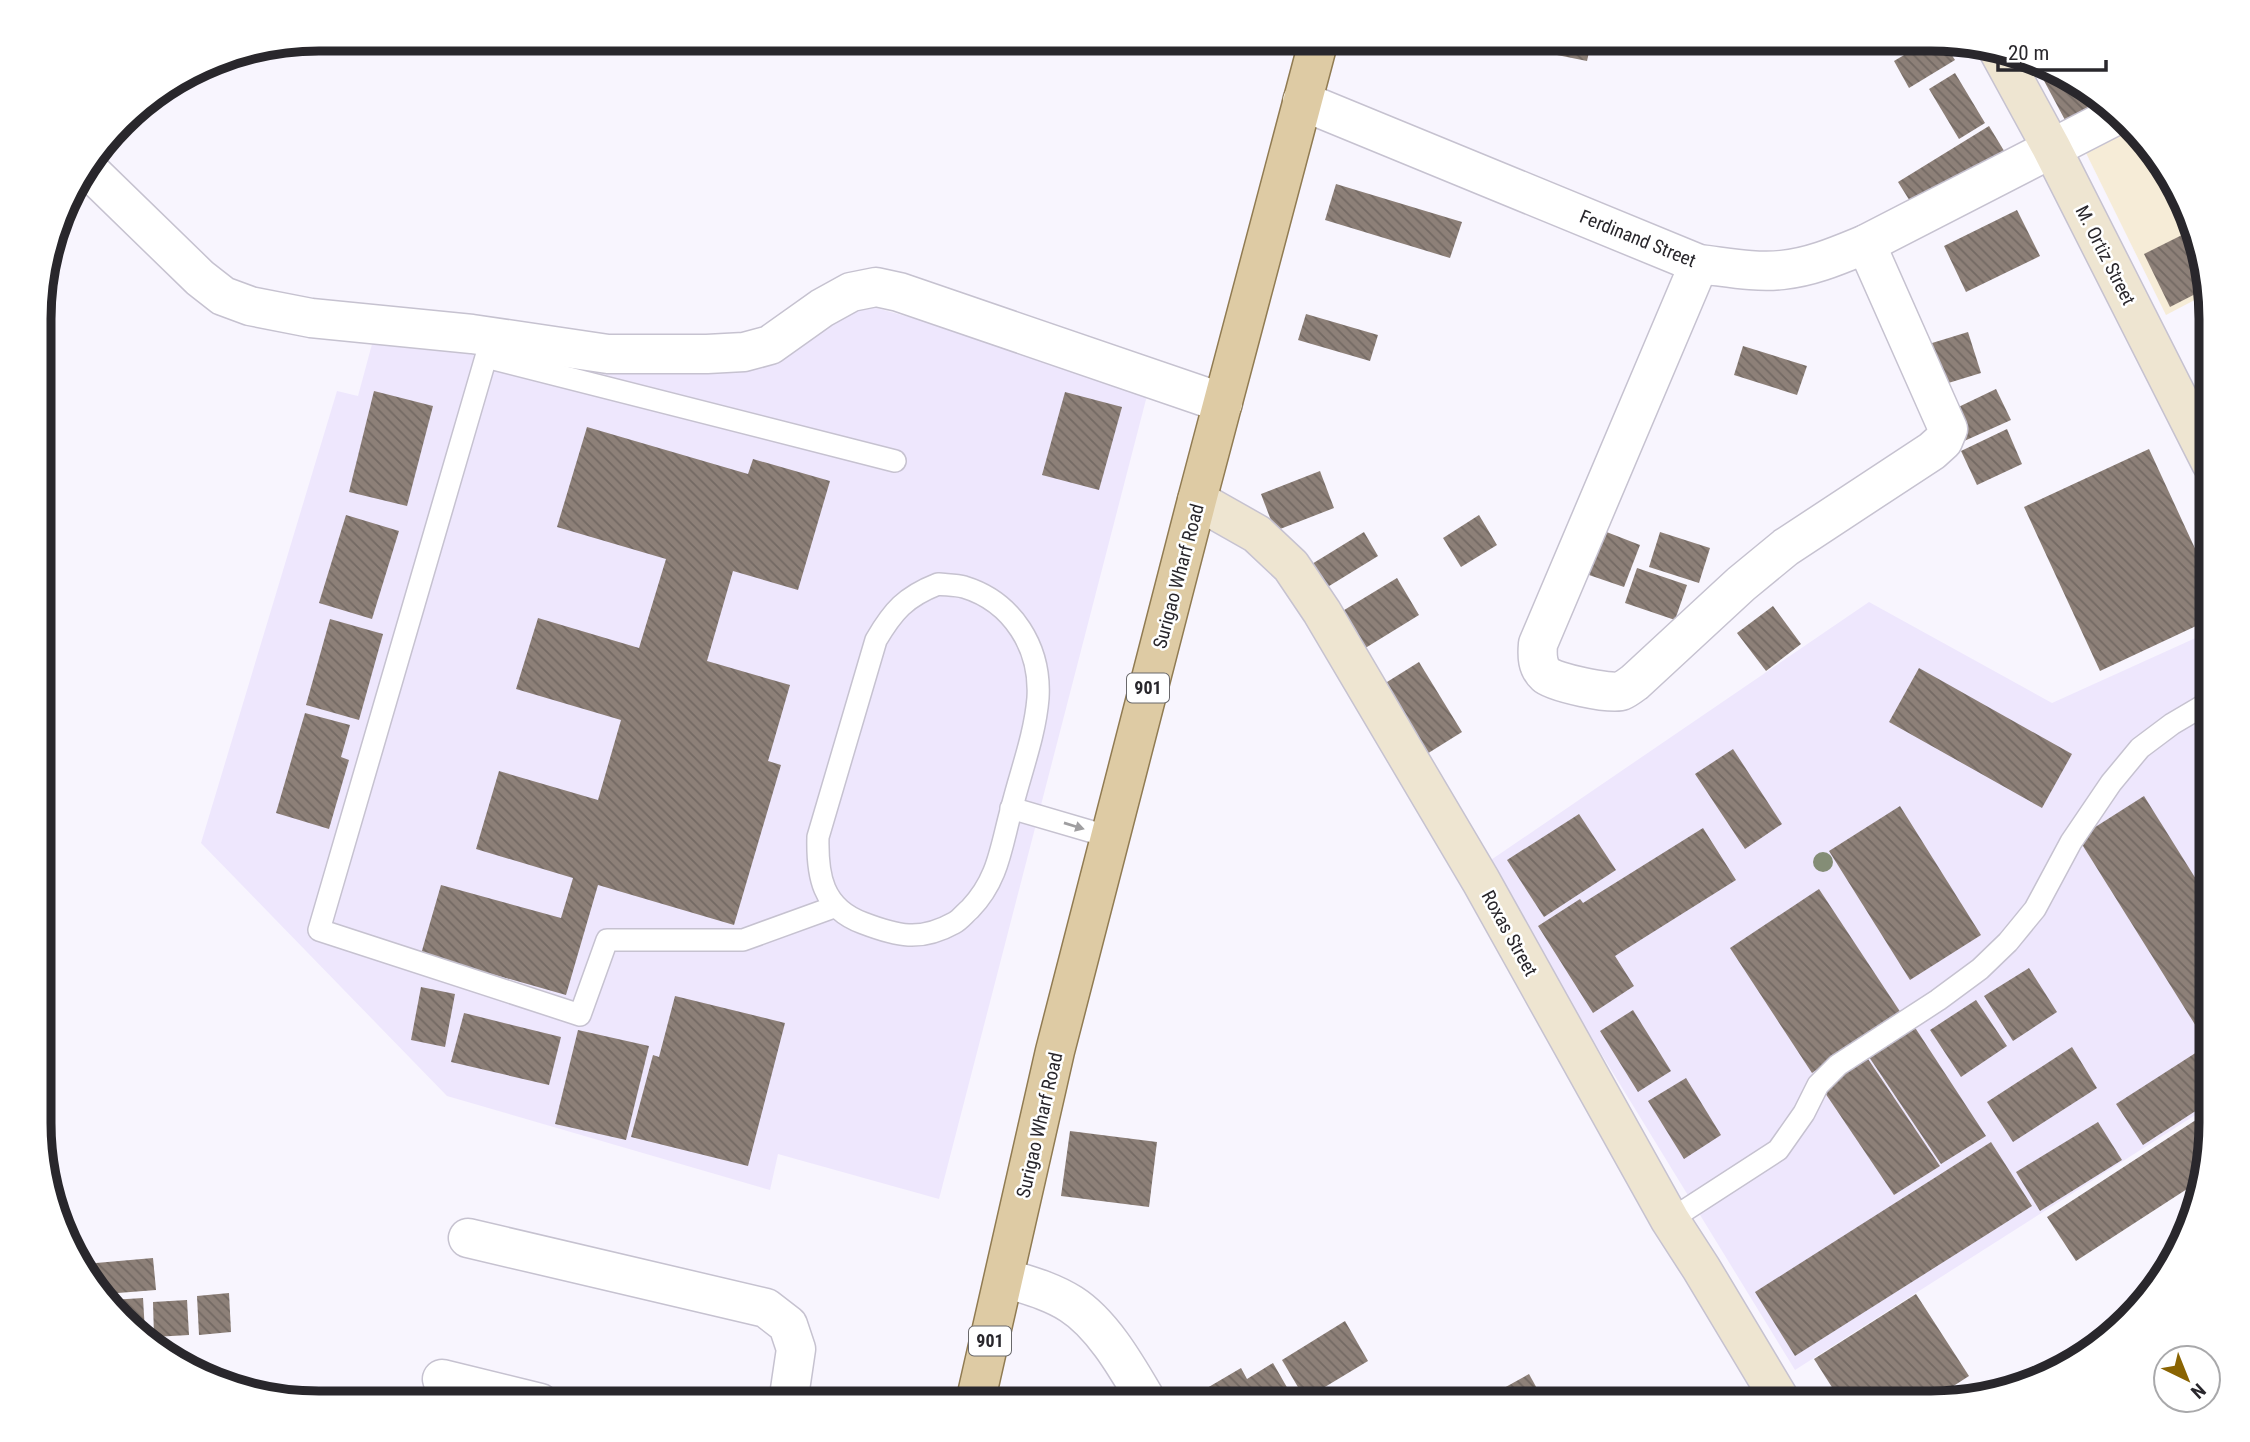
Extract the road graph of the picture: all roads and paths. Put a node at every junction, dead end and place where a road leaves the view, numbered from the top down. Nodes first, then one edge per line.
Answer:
1 (1316, 51) edge
2 (2004, 61) edge
3 (1302, 101) junction
4 (2110, 119) edge
5 (2051, 147) junction
6 (94, 174) edge
7 (1867, 244) junction
8 (1699, 264) junction
9 (1223, 403) junction
10 (2199, 439) edge
11 (895, 461) dead end
12 (1197, 500) junction
13 (2199, 708) edge
14 (1011, 808) junction
15 (1110, 837) junction
16 (834, 906) junction
17 (1670, 1220) junction
18 (468, 1238) dead end
19 (1004, 1278) junction
20 (442, 1379) dead end
21 (489, 1391) edge
22 (790, 1391) edge
23 (978, 1391) edge
24 (1141, 1391) edge
25 (1775, 1391) edge

1 - 3 main road, Surigao Wharf Road / 901
2 - 5 street, M. Ortiz Street
3 - 8 street, Ferdinand Street
3 - 9 main road, Surigao Wharf Road / 901
4 - 5 street, Ferdinand Street
5 - 7 street, Ferdinand Street
5 - 10 street, M. Ortiz Street
6 - 9 street
7 - 8 street, Ferdinand Street
7 - 8 street
9 - 12 main road, Surigao Wharf Road / 901
11 - 16 lane
12 - 15 main road, Surigao Wharf Road / 901
12 - 17 street, Roxas Street
13 - 17 lane
14 -> 15 lane
14 - 16 lane
14 - 16 lane
15 - 19 main road, Surigao Wharf Road / 901
17 - 25 street, Roxas Street
18 - 22 street
19 - 23 main road, 901
19 - 24 street
20 - 21 street

